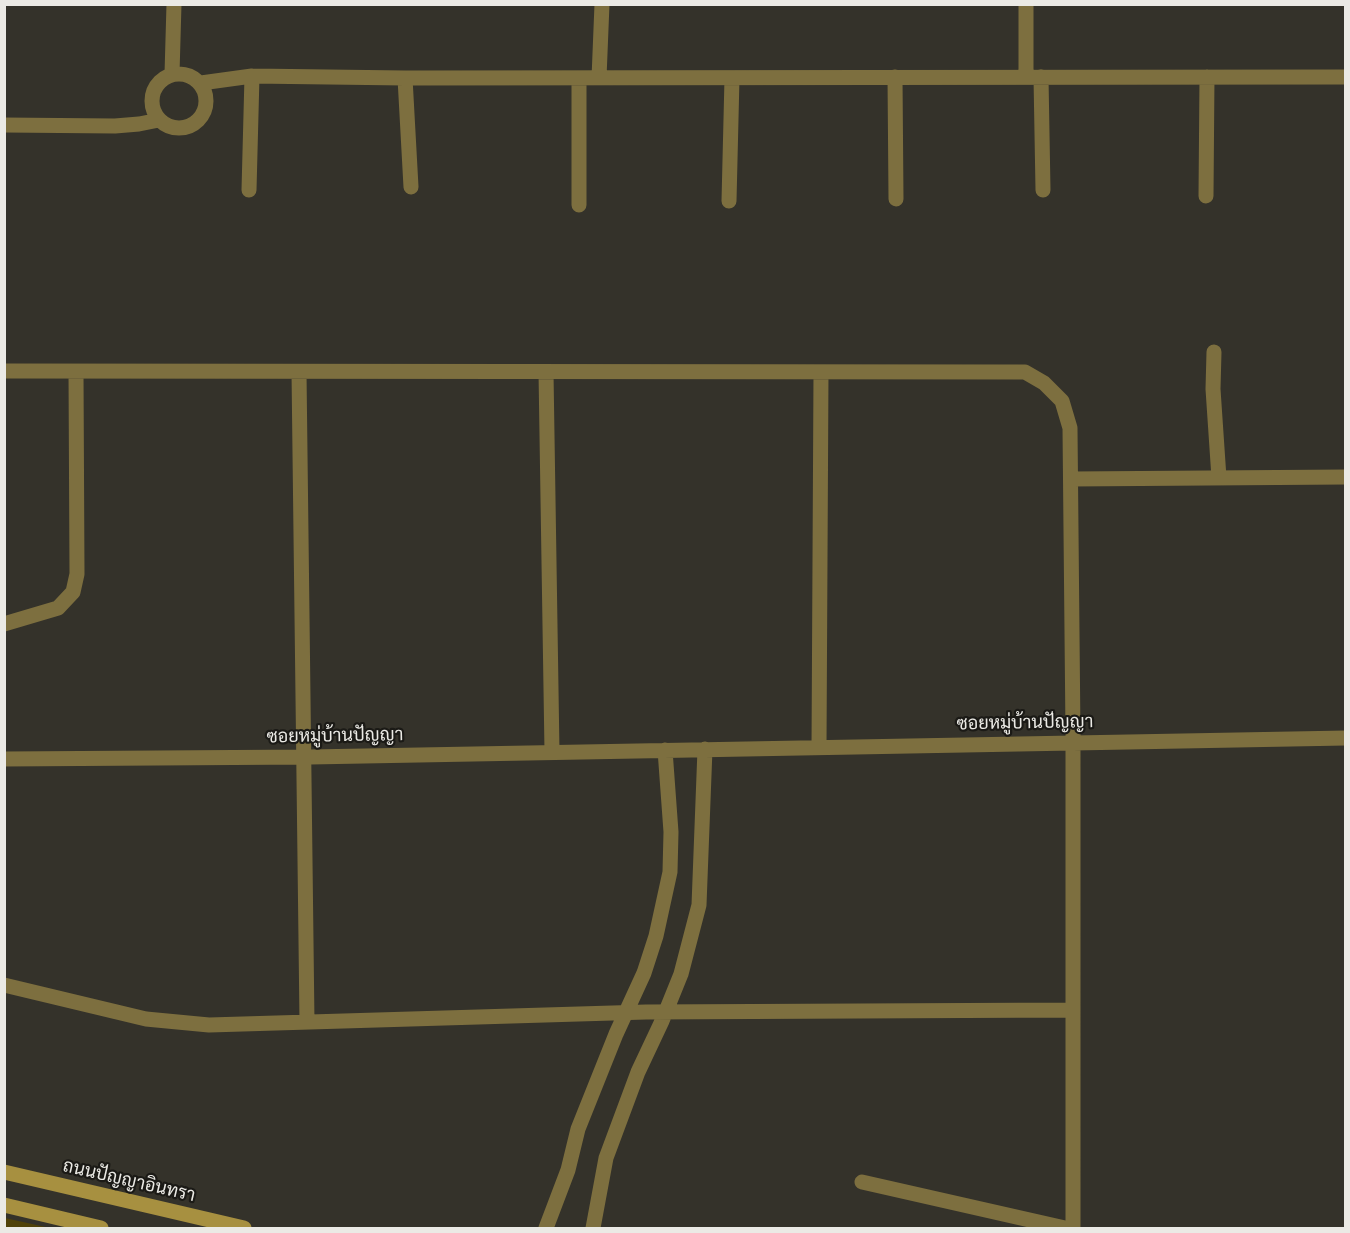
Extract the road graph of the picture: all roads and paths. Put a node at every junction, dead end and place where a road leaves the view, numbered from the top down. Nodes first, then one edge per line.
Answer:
1 (174, 4) edge
2 (602, 4) edge
3 (1026, 4) edge
4 (172, 74) junction
5 (252, 76) junction
6 (895, 77) junction
7 (1033, 77) junction
8 (1207, 77) junction
9 (1346, 77) edge
10 (405, 78) junction
11 (579, 78) junction
12 (599, 78) junction
13 (732, 78) junction
14 (201, 83) junction
15 (159, 120) junction
16 (4, 125) edge
17 (411, 187) dead end
18 (249, 190) dead end
19 (1043, 190) dead end
20 (1206, 196) dead end
21 (896, 199) dead end
22 (729, 201) dead end
23 (579, 205) dead end
24 (1215, 352) dead end
25 (4, 371) edge
26 (76, 372) junction
27 (299, 372) junction
28 (546, 372) junction
29 (821, 372) junction
30 (1346, 477) edge
31 (1219, 478) junction
32 (1071, 479) junction
33 (4, 624) edge
34 (1346, 738) edge
35 (1073, 742) junction
36 (819, 747) junction
37 (705, 749) junction
38 (665, 750) junction
39 (552, 752) junction
40 (305, 757) junction
41 (4, 759) edge
42 (4, 985) edge
43 (1072, 1010) junction
44 (626, 1012) junction
45 (665, 1012) junction
46 (308, 1022) junction
47 (4, 1172) edge
48 (862, 1182) dead end
49 (4, 1205) edge
50 (101, 1228) edge
51 (244, 1228) edge
52 (546, 1228) edge
53 (593, 1228) edge
54 (1065, 1228) edge
55 (1073, 1228) edge

1 - 4 street
2 - 12 street
3 - 7 street
4 - 14 street
4 - 15 street
5 - 10 street
5 - 14 street
5 - 18 street
6 - 7 street
6 - 13 street
6 - 21 street
7 - 8 street
7 - 19 street
8 - 9 street
8 - 20 street
10 - 11 street
10 - 17 street
11 - 12 street
11 - 23 street
12 - 13 street
13 - 22 street
14 - 15 street
15 - 16 street
24 - 31 street
25 - 26 street
26 - 27 street
26 - 33 street
27 - 28 street
27 - 40 street
28 - 29 street
28 - 39 street
29 - 32 street
29 - 36 street
30 - 31 street
31 - 32 street
32 - 35 street
34 - 35 street, ซอยหมู่บ้านปัญญา
35 - 36 street, ซอยหมู่บ้านปัญญา
35 - 43 street
36 - 37 street, ซอยหมู่บ้านปัญญา
37 - 38 street, ซอยหมู่บ้านปัญญา
37 - 45 street
38 - 39 street, ซอยหมู่บ้านปัญญา
38 - 44 street
39 - 40 street, ซอยหมู่บ้านปัญญา
40 - 41 street, ซอยหมู่บ้านปัญญา
40 - 46 street
42 - 46 street
43 - 45 street
43 - 55 street
44 - 45 street
44 - 46 street
44 - 52 street
45 - 53 street
47 - 51 main road, ถนนปัญญาอินทรา
48 - 54 street
49 - 50 main road

